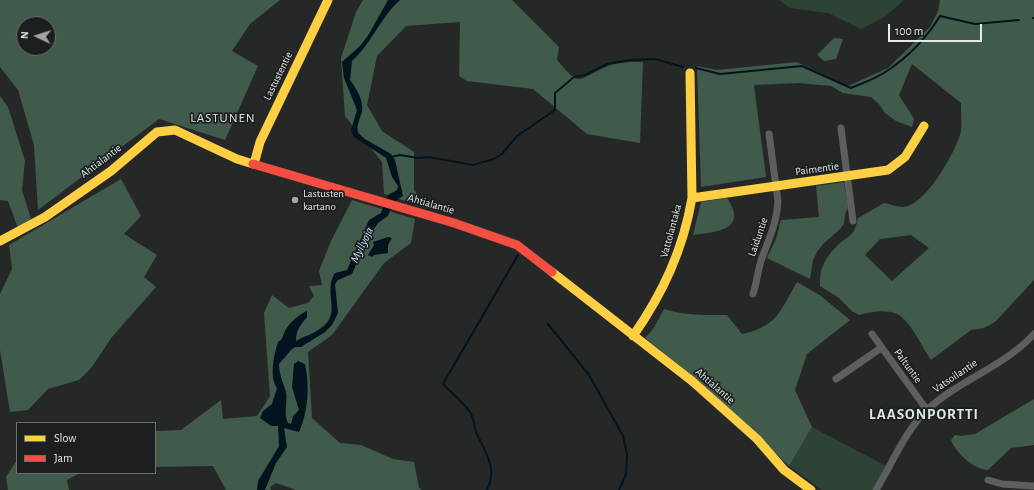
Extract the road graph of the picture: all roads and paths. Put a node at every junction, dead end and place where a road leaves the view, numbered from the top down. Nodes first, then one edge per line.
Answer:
1 (328, 0) edge
2 (690, 73) dead end
3 (924, 126) dead end
4 (840, 128) dead end
5 (769, 134) dead end
6 (254, 164) junction
7 (848, 177) junction
8 (776, 186) junction
9 (692, 198) junction
10 (853, 221) dead end
11 (0, 241) edge
12 (753, 294) dead end
13 (872, 334) dead end
14 (1034, 334) edge
15 (633, 336) junction
16 (881, 348) junction
17 (836, 379) dead end
18 (927, 410) junction
19 (988, 480) dead end
20 (1034, 486) edge
21 (811, 490) edge
22 (876, 490) edge

1 - 6 street, Lastustentie
2 - 9 street, Vattolantaka
3 - 7 street, Paimentie
4 - 7 street
5 - 8 street, Laiduntie
6 - 11 street, Ahtialantie
6 - 15 street, Ahtialantie
7 - 8 street, Paimentie
7 - 10 street
8 - 9 street, Paimentie
8 - 12 street, Laiduntie
9 - 15 street, Vattolantaka
13 - 16 street, Paltuntie
14 - 18 street, Vatsoilantie
15 - 21 street, Ahtialantie
16 - 17 street
16 - 18 street, Paltuntie
18 - 22 street, Vatsoilantie
19 - 20 street

